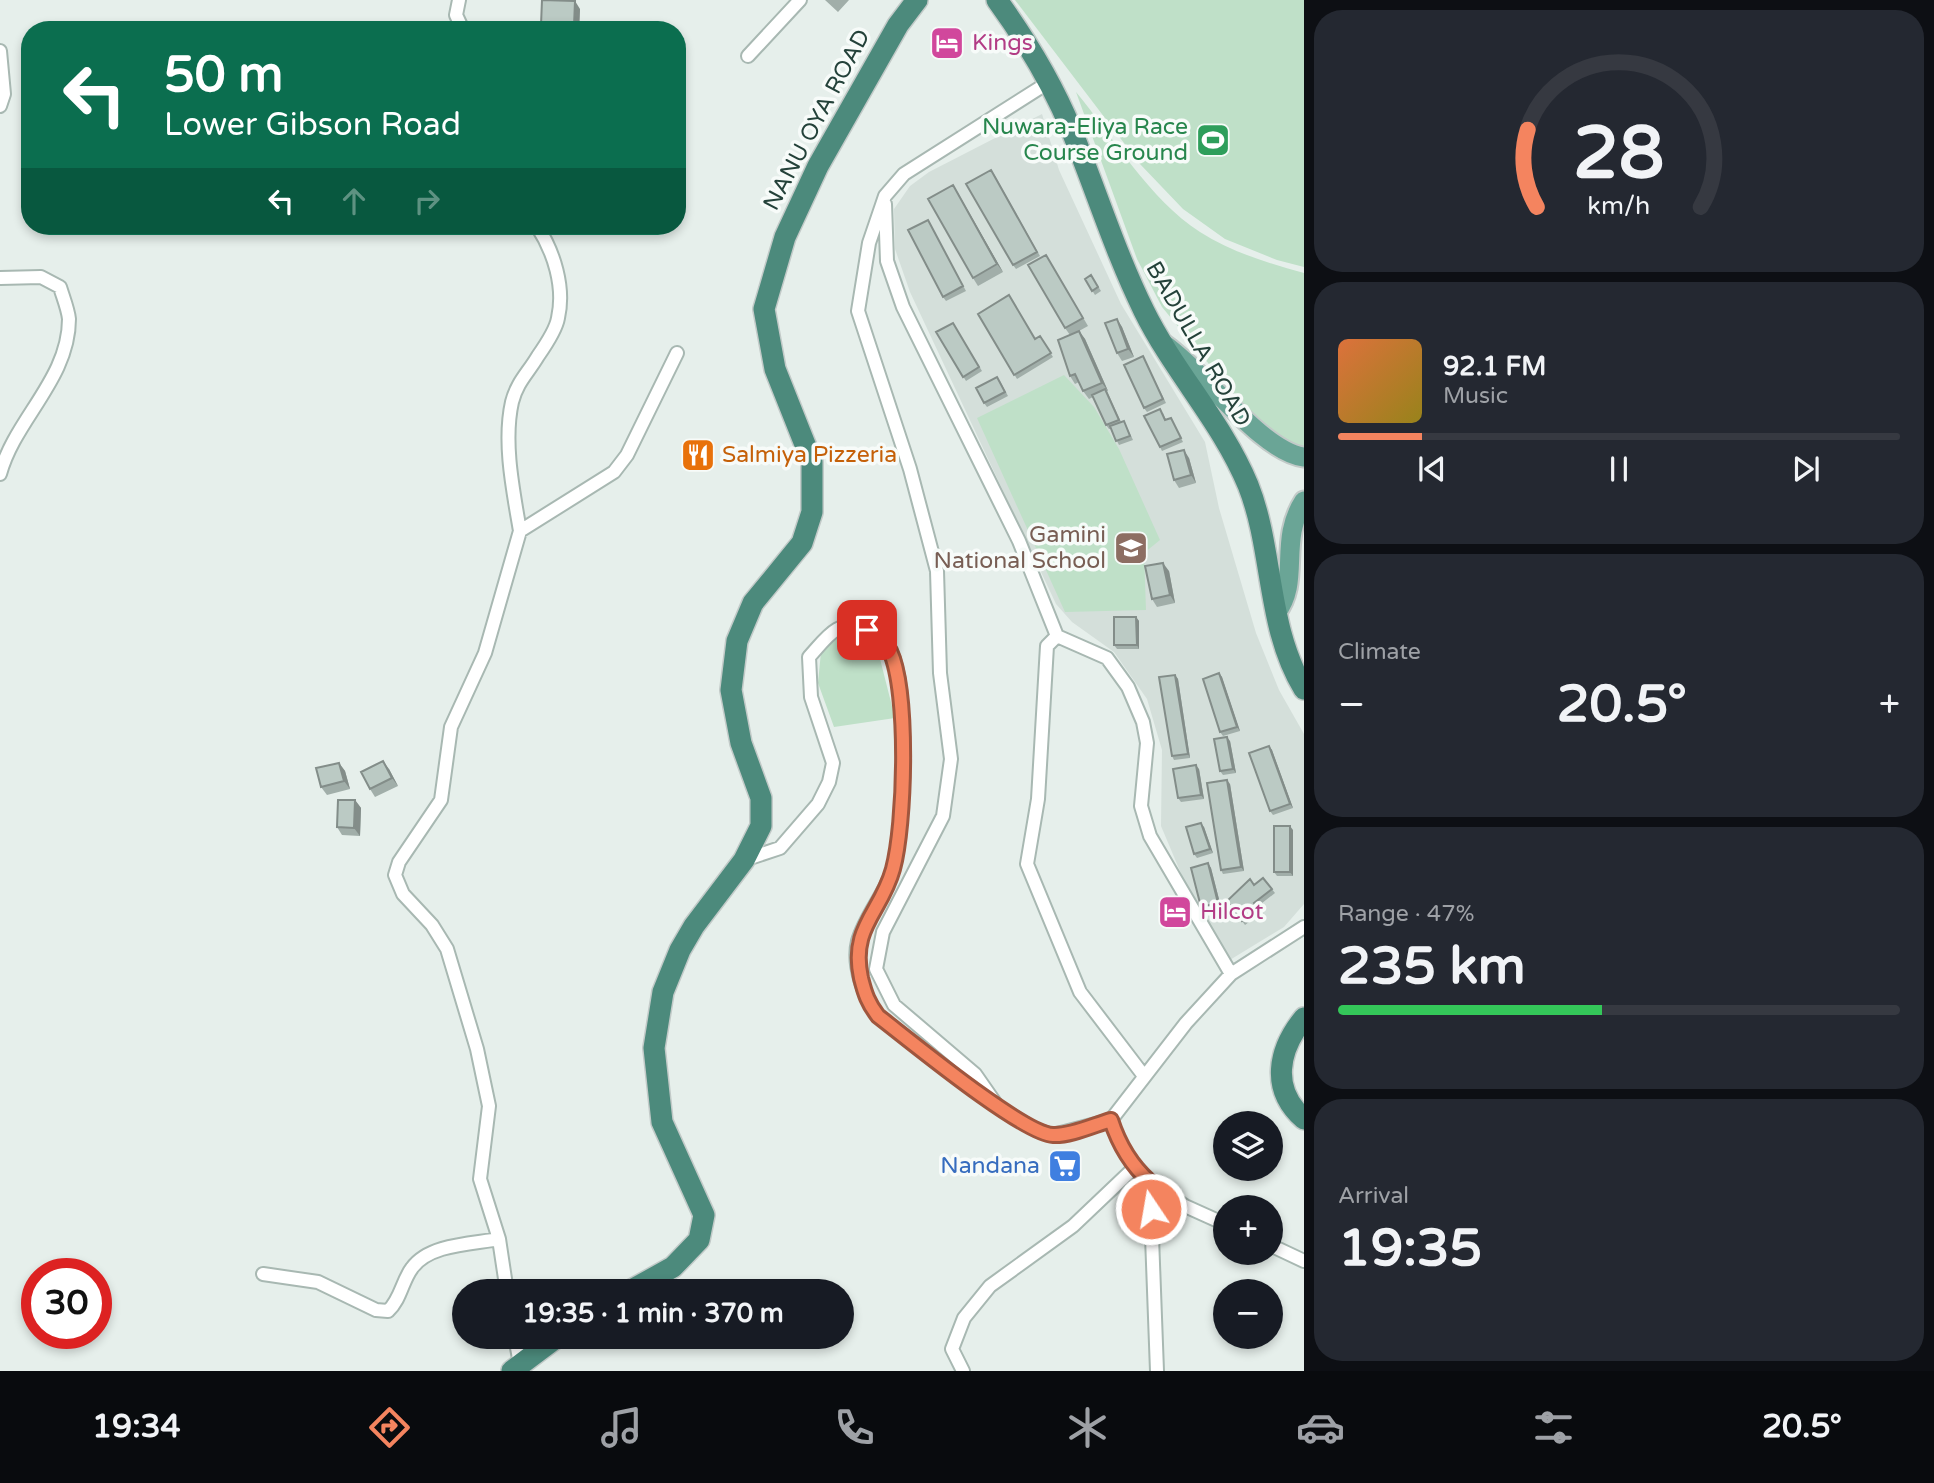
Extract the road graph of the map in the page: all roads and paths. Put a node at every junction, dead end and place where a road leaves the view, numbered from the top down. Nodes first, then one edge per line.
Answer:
1 (459, 0) edge
2 (800, 0) edge
3 (917, 0) edge
4 (997, 0) edge
5 (459, 21) edge
6 (0, 51) edge
7 (748, 56) dead end
8 (1049, 82) junction
9 (0, 106) edge
10 (885, 196) junction
11 (543, 235) edge
12 (0, 278) edge
13 (1164, 344) junction
14 (677, 353) dead end
15 (1304, 457) edge
16 (0, 474) edge
17 (1304, 501) edge
18 (520, 531) junction
19 (1276, 613) junction
20 (1056, 636) junction
21 (1304, 688) edge
22 (744, 860) junction
23 (1304, 928) edge
24 (1231, 974) junction
25 (1304, 1018) edge
26 (1143, 1076) junction
27 (998, 1107) junction
28 (1304, 1119) edge
29 (1111, 1120) junction
30 (1134, 1168) junction
31 (1150, 1182) junction
32 (1213, 1219) edge
33 (499, 1239) junction
34 (1283, 1251) edge
35 (1304, 1261) edge
36 (263, 1274) dead end
37 (505, 1279) edge
38 (651, 1279) edge
39 (515, 1349) edge
40 (541, 1349) edge
41 (516, 1368) edge
42 (963, 1371) edge
43 (1157, 1371) edge

1 - 5 street
2 - 7 street
3 - 22 highway, NANU OYA ROAD
4 - 8 highway, BADULLA ROAD
6 - 9 street
8 - 10 street
8 - 13 highway, BADULLA ROAD
10 - 20 street
10 - 27 street
11 - 18 street
12 - 16 street
13 - 15 main road
13 - 19 highway, BADULLA ROAD
14 - 18 street
17 - 19 main road
18 - 33 street
19 - 21 highway, BADULLA ROAD
20 - 24 street
20 - 26 street
22 - 27 street
22 - 38 highway, NANU OYA ROAD
23 - 24 street
24 - 26 street
25 - 28 highway
26 - 29 street
27 - 29 street
29 - 30 street
30 - 31 street
30 - 42 street
31 - 32 street
31 - 43 street
33 - 36 street
33 - 37 street
34 - 35 street
39 - 41 street
40 - 41 highway

